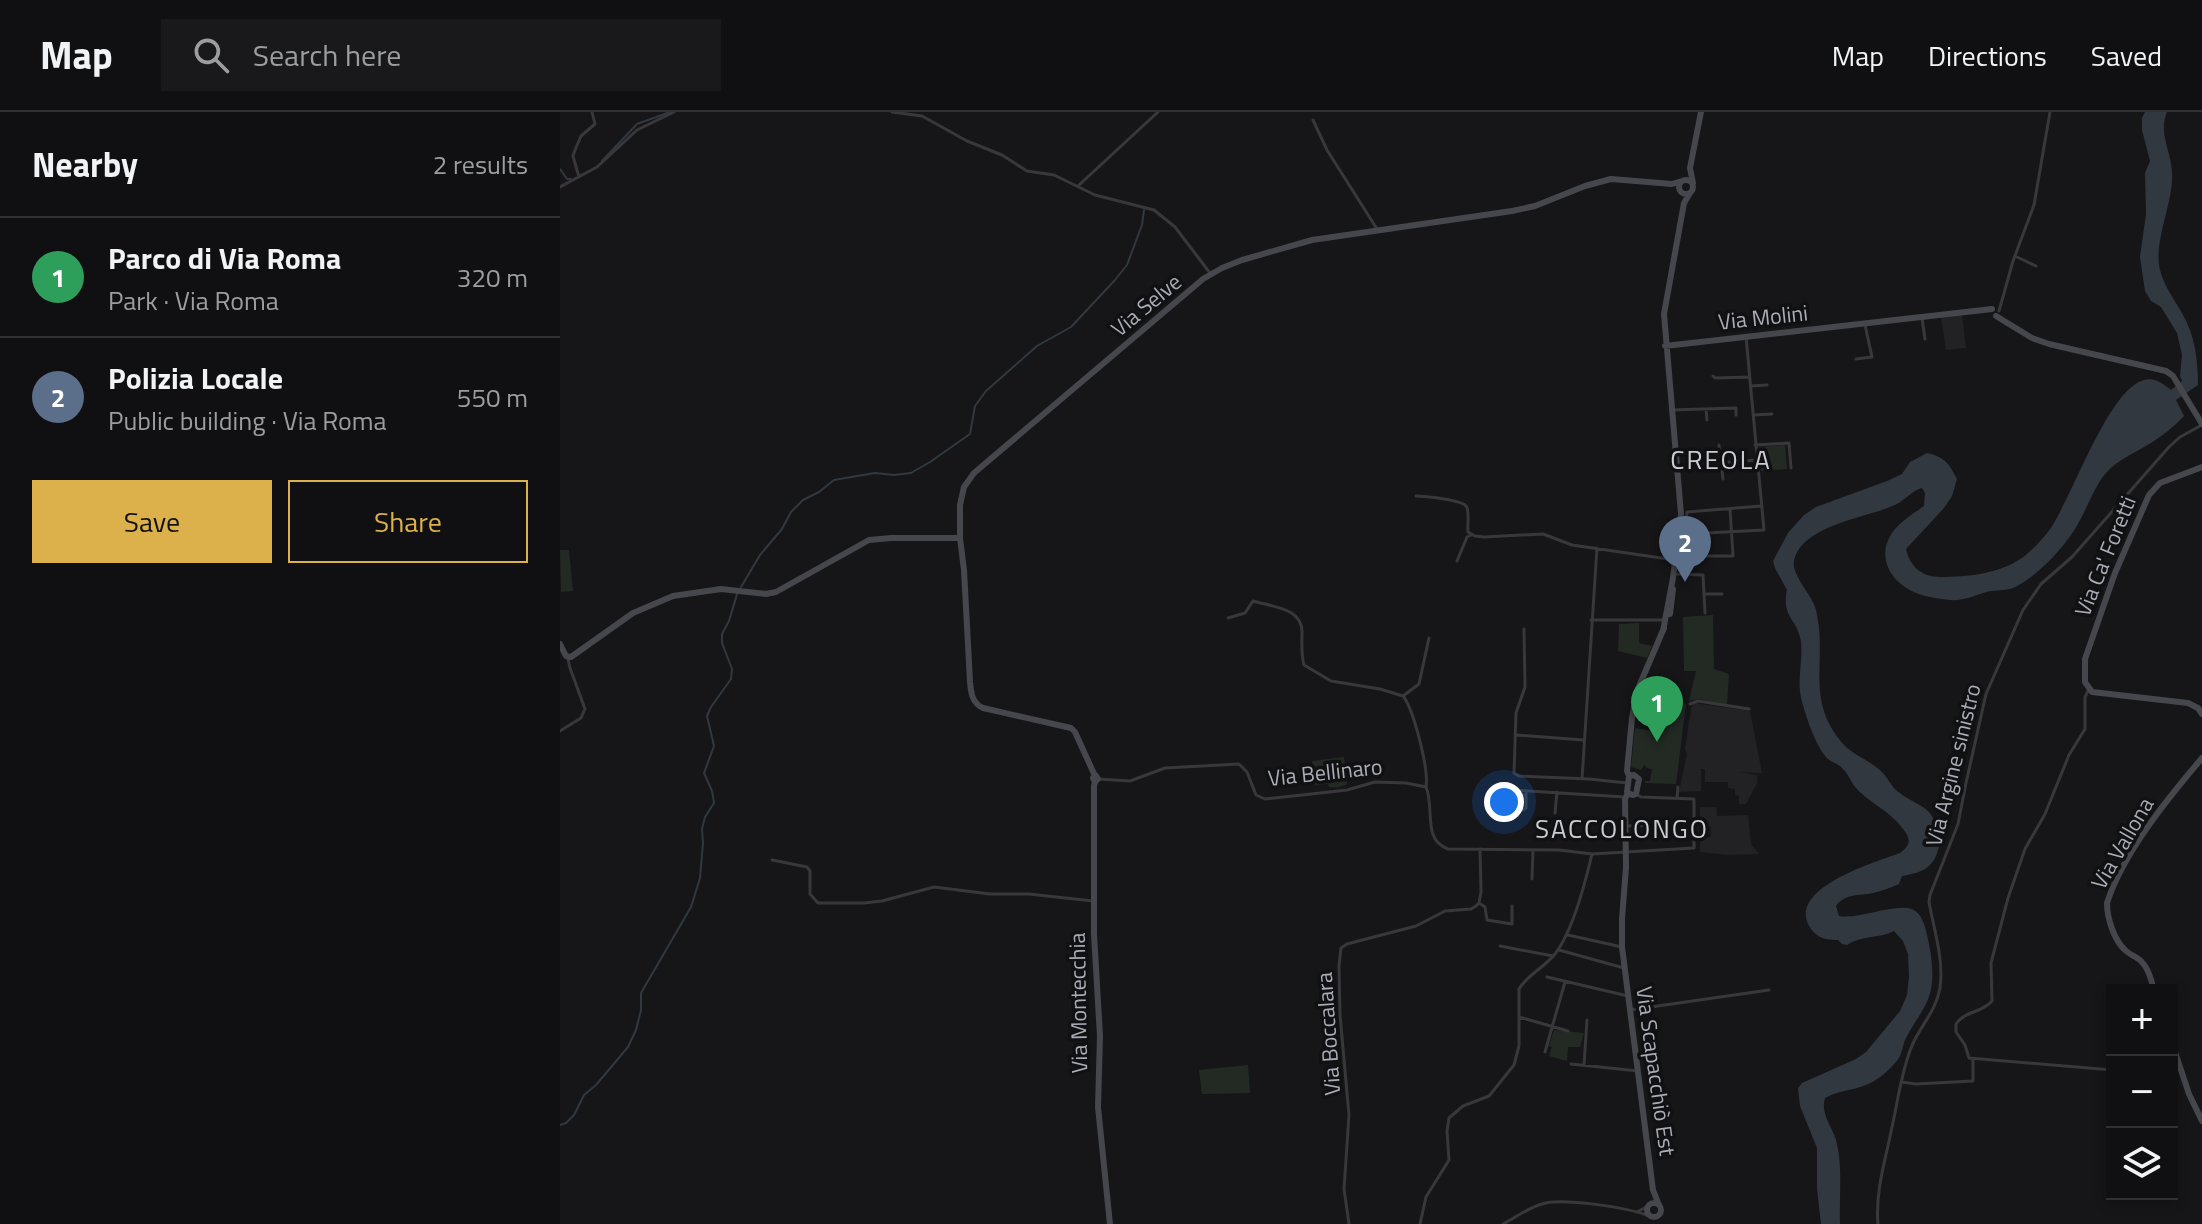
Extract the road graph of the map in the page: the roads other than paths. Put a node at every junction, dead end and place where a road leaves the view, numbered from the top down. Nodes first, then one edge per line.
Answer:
1 (592, 112) edge
2 (674, 112) edge
3 (892, 112) edge
4 (1158, 112) edge
5 (1701, 112) edge
6 (2050, 112) edge
7 (1313, 120) dead end
8 (1690, 168) junction
9 (579, 177) junction
10 (1683, 181) junction
11 (1693, 183) junction
12 (1672, 184) junction
13 (1078, 186) junction
14 (560, 187) edge
15 (1681, 191) junction
16 (1690, 193) junction
17 (1684, 203) junction
18 (1377, 229) junction
19 (2015, 256) junction
20 (2036, 266) dead end
21 (1210, 274) junction
22 (1995, 312) junction
23 (1922, 318) junction
24 (1865, 324) junction
25 (1746, 337) junction
26 (1925, 339) dead end
27 (1665, 346) junction
28 (1856, 359) dead end
29 (1713, 376) dead end
30 (1749, 377) junction
31 (1767, 385) dead end
32 (1750, 386) junction
33 (1706, 409) junction
34 (1671, 410) junction
35 (1772, 414) dead end
36 (1736, 415) dead end
37 (1753, 415) junction
38 (1707, 420) dead end
39 (2201, 425) edge
40 (1719, 445) dead end
41 (1755, 445) junction
42 (1757, 460) junction
43 (1721, 462) junction
44 (1677, 466) junction
45 (2202, 467) edge
46 (1791, 468) dead end
47 (1723, 479) dead end
48 (1416, 496) dead end
49 (1761, 506) junction
50 (1730, 509) junction
51 (1684, 523) junction
52 (1732, 533) junction
53 (1686, 534) junction
54 (1471, 535) junction
55 (960, 538) junction
56 (1681, 546) junction
57 (1597, 548) junction
58 (1457, 561) dead end
59 (1676, 567) junction
60 (1704, 594) junction
61 (1722, 594) dead end
62 (1705, 613) dead end
63 (1228, 618) dead end
64 (1591, 620) junction
65 (1665, 620) junction
66 (1524, 629) dead end
67 (1663, 631) junction
68 (1429, 638) dead end
69 (560, 644) edge
70 (569, 657) junction
71 (2089, 689) junction
72 (1403, 696) junction
73 (1690, 704) dead end
74 (1749, 709) dead end
75 (2202, 714) edge
76 (560, 731) edge
77 (1516, 735) junction
78 (1583, 740) junction
79 (2202, 758) edge
80 (1582, 761) junction
81 (1582, 773) junction
82 (1519, 776) junction
83 (1096, 779) junction
84 (1580, 779) junction
85 (1589, 779) junction
86 (1627, 781) junction
87 (1426, 787) junction
88 (1678, 787) dead end
89 (1526, 792) junction
90 (1557, 792) junction
91 (1630, 795) junction
92 (1677, 798) junction
93 (1523, 810) dead end
94 (1555, 813) dead end
95 (1673, 825) dead end
96 (1625, 826) junction
97 (1480, 849) junction
98 (1533, 850) junction
99 (1626, 851) junction
100 (1592, 854) junction
101 (772, 860) dead end
102 (1532, 879) dead end
103 (1093, 901) junction
104 (1479, 903) junction
105 (1512, 906) dead end
106 (1568, 935) junction
107 (1500, 946) dead end
108 (1622, 947) junction
109 (1558, 950) junction
110 (1553, 956) junction
111 (1624, 968) junction
112 (1547, 977) dead end
113 (1565, 981) junction
114 (2152, 984) edge
115 (1769, 990) dead end
116 (1628, 996) junction
117 (1630, 1010) junction
118 (1519, 1017) junction
119 (1587, 1020) dead end
120 (1553, 1026) junction
121 (1568, 1031) dead end
122 (1545, 1052) dead end
123 (2176, 1056) edge
124 (1973, 1059) junction
125 (1571, 1064) dead end
126 (1584, 1065) junction
127 (2106, 1070) edge
128 (1638, 1071) junction
129 (2178, 1076) edge
130 (2183, 1076) junction
131 (1901, 1082) junction
132 (2202, 1121) edge
133 (1653, 1190) junction
134 (1649, 1205) junction
135 (1660, 1209) junction
136 (1637, 1212) junction
137 (1650, 1216) junction
138 (1512, 1222) edge
139 (1110, 1224) edge
140 (1349, 1224) edge
141 (1420, 1224) edge
142 (1503, 1224) edge
143 (1658, 1224) edge
144 (1878, 1224) edge

1 - 9 street
2 - 9 street
3 - 13 street
4 - 13 street
5 - 8 street
6 - 19 street
7 - 18 street
8 - 10 street
8 - 11 street
9 - 14 street
10 - 11 street
10 - 12 street, Via Selve
10 - 15 street
11 - 16 street
12 - 15 street, Via Selve
12 - 18 street, Via Selve
13 - 21 street
15 - 16 street
15 - 17 street
16 - 17 street
17 - 27 street
18 - 21 street, Via Selve
19 - 20 street
19 - 22 street
21 - 55 street, Via Selve
22 - 23 street, Via Molini
22 - 39 street
23 - 24 street, Via Molini
23 - 26 street
24 - 25 street, Via Molini
24 - 28 street
25 - 27 street, Via Molini
25 - 30 street
27 - 34 street
29 - 30 street
30 - 32 street
31 - 32 street
32 - 37 street
33 - 34 street
33 - 36 street
33 - 38 street
34 - 44 street
35 - 37 street
37 - 41 street
39 - 131 street, Via Argine sinistro
40 - 43 street
41 - 42 street
41 - 46 street
42 - 43 street
42 - 49 street
43 - 44 street
43 - 47 street
44 - 51 street
45 - 71 street, Via Ca' Foretti
48 - 54 street
49 - 50 street
49 - 52 street
50 - 51 street
50 - 52 street
51 - 53 street
51 - 56 street
52 - 53 street
52 - 59 street
53 - 56 street
54 - 57 street
54 - 58 street
55 - 70 street
55 - 83 street
56 - 59 street
57 - 59 street
57 - 64 street
59 - 60 street
59 - 65 street
59 - 67 street
60 - 61 street
60 - 62 street
63 - 72 street
64 - 65 street
64 - 78 street
65 - 67 street
66 - 77 street
67 - 86 street, Via Scapacchiò Est
68 - 72 street
69 - 70 street
70 - 76 street
71 - 75 street
71 - 124 street
72 - 87 street
73 - 74 street
77 - 78 street
77 - 82 street
78 - 80 street
79 - 114 street, Via Vallona
80 - 81 street
80 - 84 street
81 - 84 street
81 - 85 street
82 - 84 street
82 - 89 street
83 - 87 street, Via Bellinaro
83 - 103 street, Via Montecchia
84 - 85 street
85 - 86 street
86 - 91 street, Via Scapacchiò Est
86 - 91 street
87 - 97 street
88 - 92 street
89 - 90 street
89 - 93 street
90 - 91 street
90 - 94 street
91 - 92 street
91 - 96 street, Via Scapacchiò Est
92 - 99 street
95 - 96 street
96 - 99 street, Via Scapacchiò Est
97 - 98 street
97 - 104 street
98 - 100 street
98 - 102 street
99 - 100 street
99 - 108 street, Via Scapacchiò Est
100 - 106 street
101 - 103 street
103 - 139 street, Via Montecchia
104 - 105 street
104 - 140 street, Via Boccalara
106 - 108 street
106 - 109 street
107 - 110 street
108 - 111 street, Via Scapacchiò Est
109 - 110 street
109 - 111 street
110 - 118 street
111 - 116 street, Via Scapacchiò Est
112 - 113 street
113 - 116 street
113 - 120 street
115 - 117 street
116 - 117 street, Via Scapacchiò Est
117 - 128 street, Via Scapacchiò Est
118 - 120 street
118 - 141 street
119 - 126 street
120 - 121 street
120 - 122 street
123 - 130 street
124 - 127 street
124 - 131 street
125 - 126 street
126 - 128 street
128 - 133 street, Via Scapacchiò Est
129 - 130 street
130 - 132 street
131 - 144 street, Via Argine sinistro
133 - 134 street, Via Scapacchiò Est
133 - 135 street, Via Scapacchiò Est
134 - 135 street
134 - 136 street
134 - 137 street, Via Scapacchiò Est
135 - 137 street
135 - 143 street, Via Scapacchiò Est
136 - 137 street
136 - 138 street
137 - 143 street, Via Scapacchiò Est
138 - 142 street

